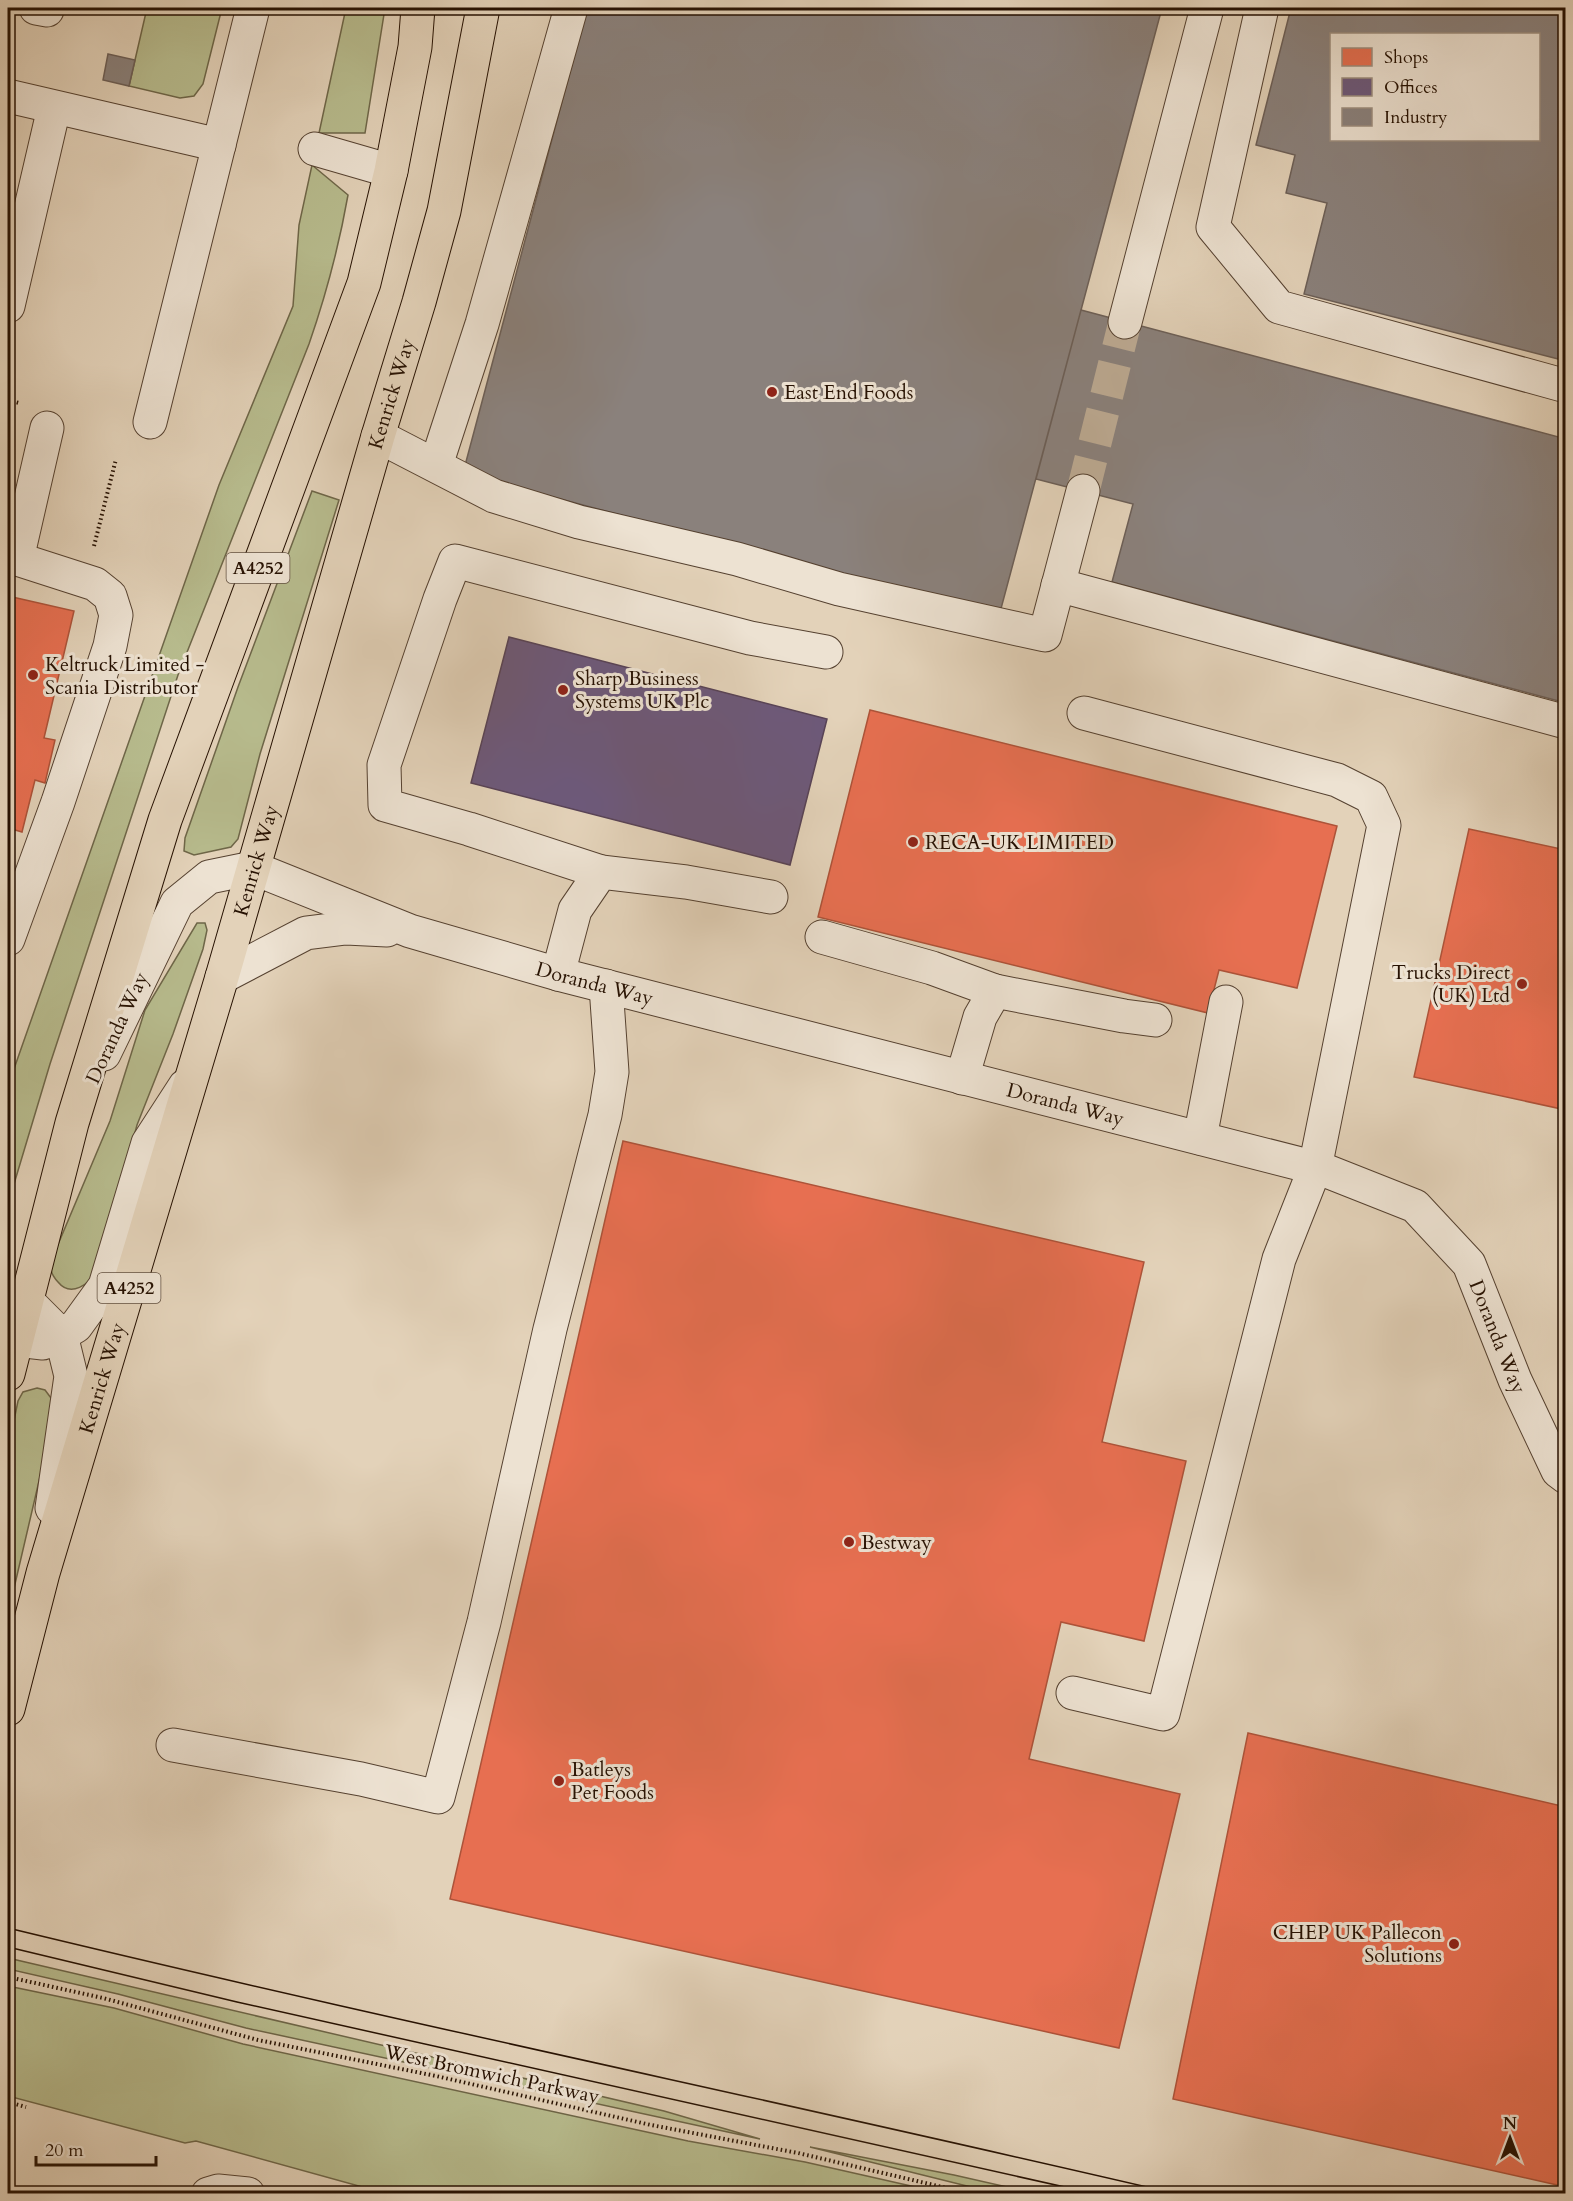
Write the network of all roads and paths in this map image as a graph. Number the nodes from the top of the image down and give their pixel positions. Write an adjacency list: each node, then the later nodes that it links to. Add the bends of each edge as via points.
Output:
1 (253, 8): 9 (street)
2 (418, 8): 11 (main road, A4252, via 415,47)
3 (483, 8): 17 (main road, Kenrick Way / A4252, via 444,211)
4 (571, 8): 19 (street, via 482,324)
5 (1207, 8): 13 (street)
6 (1262, 8): 14 (street, via 1213,227 1279,307)
7 (8, 96): 8 (street)
8 (54, 108): 9 (street); 12 (street)
9 (219, 146): 15 (street)
10 (315, 149): 11 (street)
11 (391, 171): 41 (main road, A4252, via 364,283 165,820)
12 (8, 306)
13 (1125, 322)
14 (1566, 386)
15 (150, 422)
16 (47, 428): 21 (street)
17 (378, 436): 19 (street); 27 (main road, Kenrick Way / A4252)
18 (116, 459): 22 (path)
19 (436, 465): 23 (street, via 494,496 579,522 737,559 839,589 1045,635)
20 (1083, 491): 23 (street)
21 (13, 557): 22 (street)
22 (86, 581): 32 (street, via 110,596 116,615 110,646 44,798)
23 (1058, 585): 26 (street)
24 (826, 652): 28 (street, via 750,638 455,561 384,765 385,805)
25 (1084, 713): 43 (street, via 1337,780 1371,797 1384,825)
26 (1566, 722)
27 (253, 868): 30 (street, Doranda Way); 34 (main road, Kenrick Way / A4252); 41 (street, Doranda Way, via 209,877 177,903)
28 (601, 872): 29 (street); 33 (street, via 575,910)
29 (771, 897)
30 (410, 931): 33 (street, Doranda Way); 34 (street, Doranda Way, via 346,928 306,933)
31 (822, 937): 36 (street, via 932,968)
32 (8, 939)
33 (558, 974): 35 (street, Doranda Way)
34 (222, 977): 39 (main road, Kenrick Way / A4252)
35 (606, 986): 40 (street, Doranda Way); 52 (street, via 612,1072 605,1115 550,1329 484,1622 438,1797)
36 (995, 991): 38 (street); 40 (street, via 980,1017)
37 (1226, 1002): 42 (street)
38 (1155, 1020)
39 (194, 1072): 45 (street, via 148,1143 105,1286 75,1326); 49 (main road, Kenrick Way / A4252)
40 (962, 1077): 42 (street, Doranda Way)
41 (72, 1124): 44 (main road, A4252)
42 (1200, 1138): 43 (street, Doranda Way)
43 (1315, 1168): 48 (street, Doranda Way, via 1416,1206 1469,1264 1515,1380 1558,1471); 50 (street, via 1280,1259 1163,1714)
44 (17, 1298): 45 (street); 46 (main road, A4252)
45 (61, 1335): 46 (street, via 43,1343); 49 (street, via 71,1376)
46 (11, 1340): 47 (main road, A4252)
47 (8, 1374)
48 (1566, 1478)
49 (43, 1573): 51 (main road, Kenrick Way / A4252)
50 (1073, 1693)
51 (8, 1708)
52 (173, 1745)
53 (8, 1977): 58 (path, West Bromwich Parkway, via 258,2040)
54 (8, 2102): 55 (path)
55 (26, 2107)
56 (208, 2193): 57 (street)
57 (248, 2193)
58 (972, 2193)

